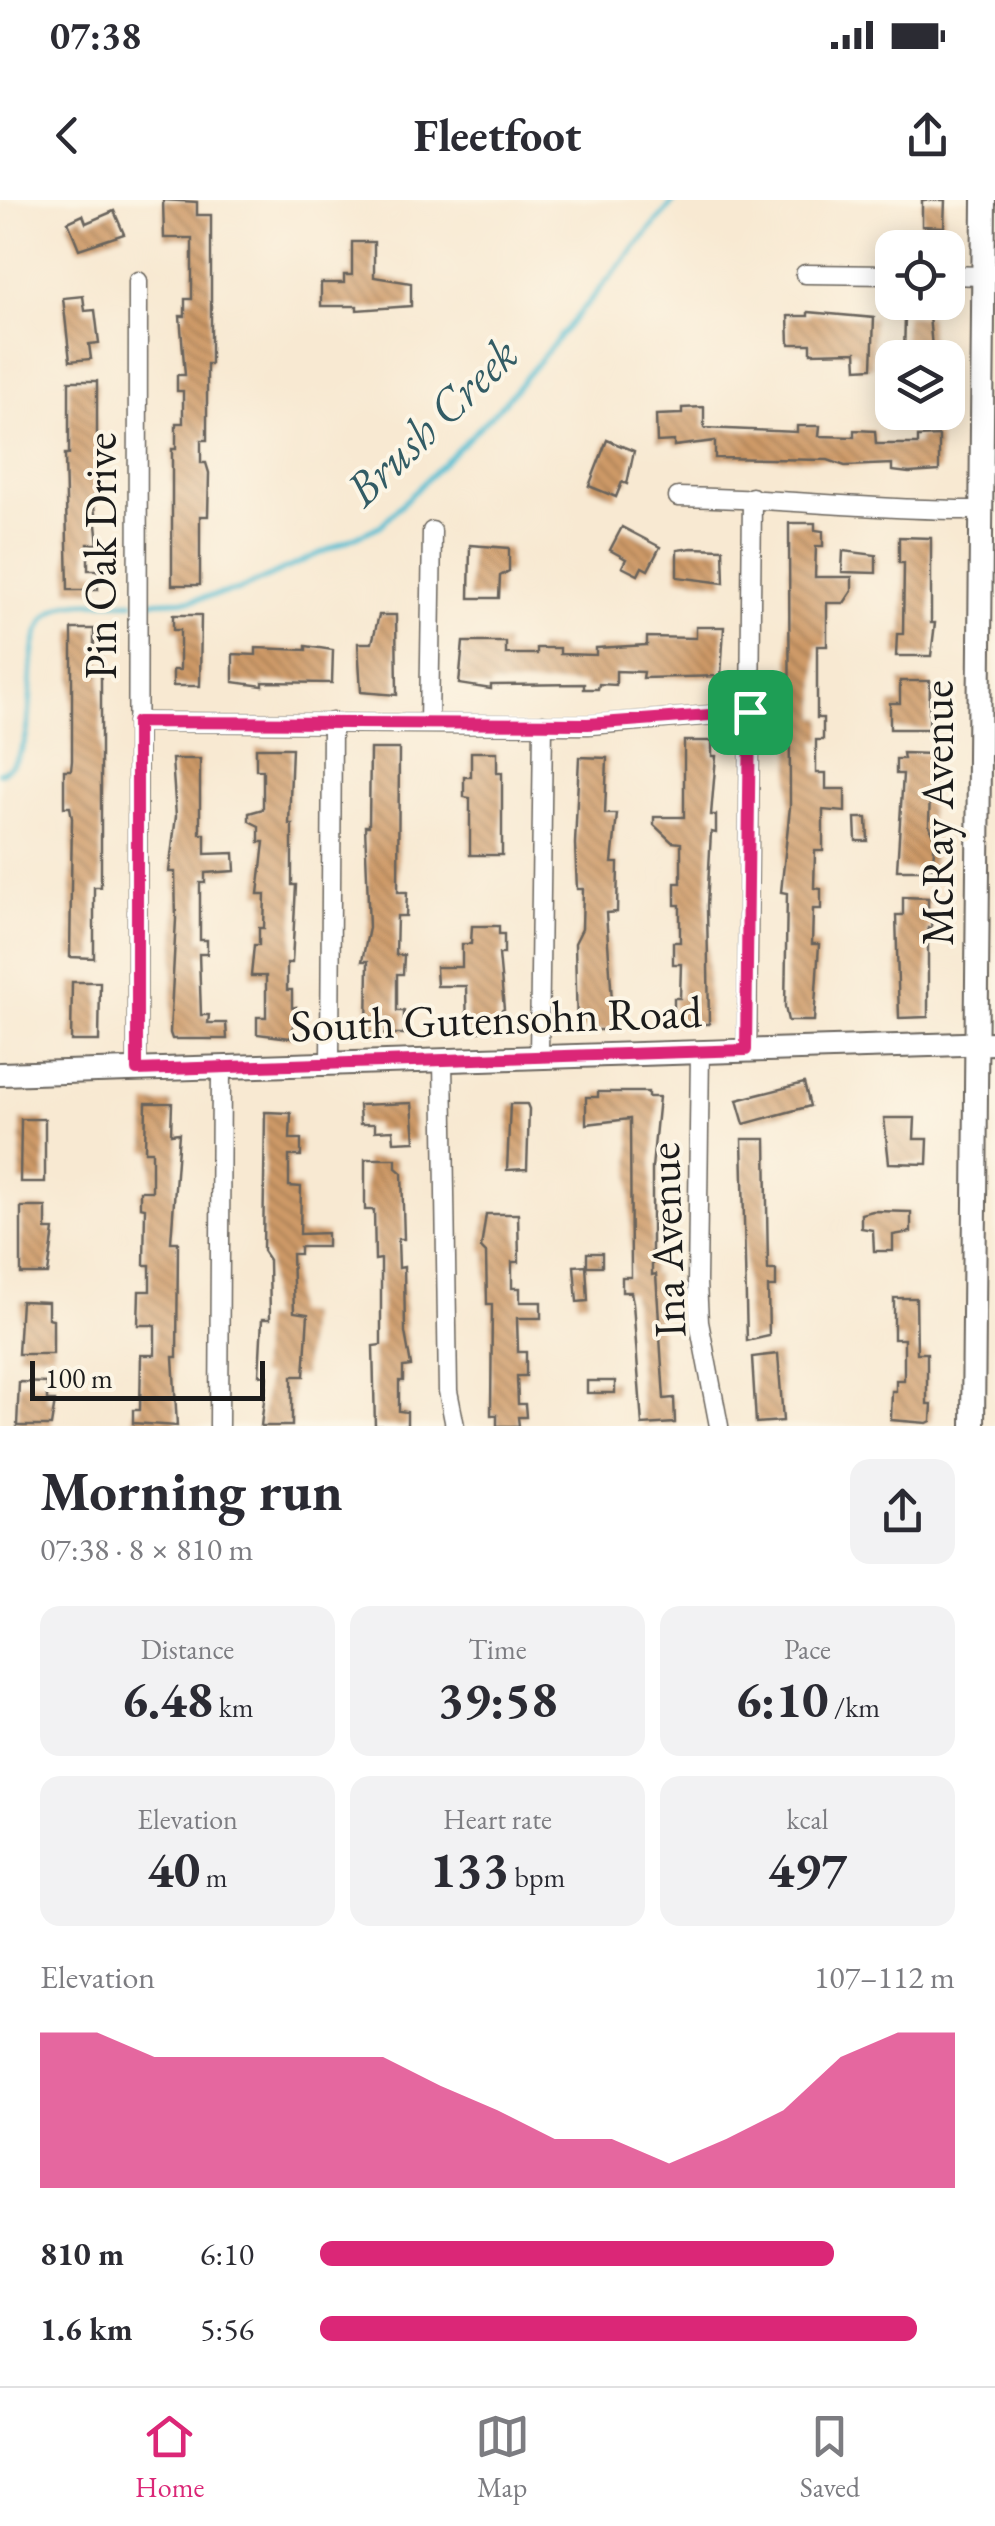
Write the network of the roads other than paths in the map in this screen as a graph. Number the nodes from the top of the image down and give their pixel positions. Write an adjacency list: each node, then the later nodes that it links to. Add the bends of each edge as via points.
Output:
1 (984, 200): 5 (street, McRay Avenue)
2 (806, 274): 3 (street)
3 (875, 275)
4 (965, 276): 5 (street)
5 (982, 276): 7 (street, McRay Avenue)
6 (138, 281): 13 (street, Pin Oak Drive)
7 (988, 384): 10 (street, McRay Avenue)
8 (678, 496): 9 (street)
9 (752, 497): 10 (street, via 876,510); 12 (street)
10 (980, 510): 17 (street, McRay Avenue)
11 (432, 531): 15 (street)
12 (750, 712): 16 (street); 18 (street)
13 (137, 722): 14 (street); 24 (street, Pin Oak Drive)
14 (332, 722): 15 (street); 22 (street)
15 (429, 723): 16 (street)
16 (543, 724): 20 (street)
17 (985, 1043): 18 (street, South Gutensohn Road); 29 (street, McRay Avenue)
18 (746, 1050): 19 (street, South Gutensohn Road)
19 (700, 1052): 20 (street, South Gutensohn Road); 28 (street, Ina Avenue, via 700,1322)
20 (539, 1057): 21 (street, South Gutensohn Road)
21 (442, 1060): 22 (street, South Gutensohn Road); 27 (street, via 448,1391)
22 (330, 1063): 23 (street, South Gutensohn Road)
23 (221, 1066): 24 (street, South Gutensohn Road); 26 (street)
24 (137, 1070): 25 (street, South Gutensohn Road)
25 (0, 1074)
26 (218, 1426)
27 (455, 1426)
28 (719, 1426)
29 (973, 1426)

